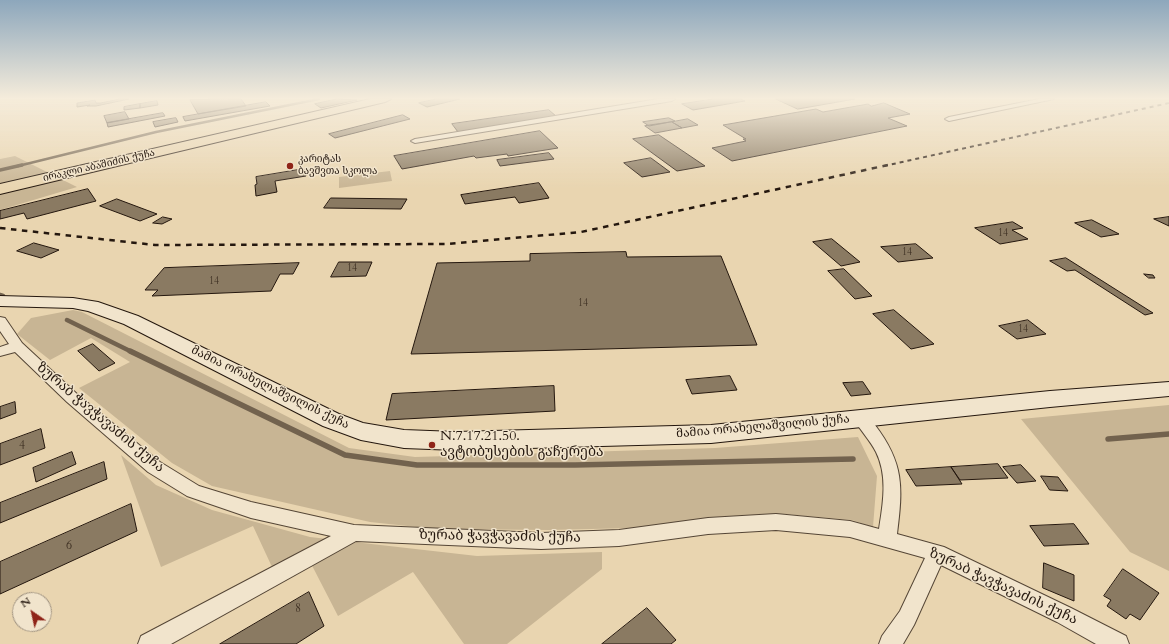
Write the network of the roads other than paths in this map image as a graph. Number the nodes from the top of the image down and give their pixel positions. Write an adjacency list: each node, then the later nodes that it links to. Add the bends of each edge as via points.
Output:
1 (258, 129): 4 (main road, ირაკლი აბაშიძის ქუჩა)
2 (487, 129): 3 (street)
3 (414, 141)
4 (0, 189)
5 (0, 301): 10 (street, მამია ორახელაშვილის ქუჩა, via 73,302 92,306 131,320 331,420 361,432 404,439 456,441 712,434)
6 (0, 321): 7 (street, ზურაბ ჭავჭავაძის ქუჩა)
7 (17, 346): 8 (street); 11 (street, ზურაბ ჭავჭავაძის ქუჩა, via 72,398 154,467 193,491 251,510)
8 (0, 352)
9 (1169, 389): 10 (street, მამია ორახელაშვილის ქუჩა)
10 (861, 418): 12 (street, via 884,452 890,469 893,492)
11 (354, 533): 12 (street, ზურაბ ჭავჭავაძის ქუჩა, via 541,541 619,538 708,526 776,522 850,529); 14 (street)
12 (887, 539): 13 (street, ზურაბ ჭავჭავაძის ქუჩა)
13 (937, 554): 15 (street, via 907,618); 16 (street, ზურაბ ჭავჭავაძის ქუჩა)
14 (149, 644)
15 (890, 644)
16 (1118, 644)

